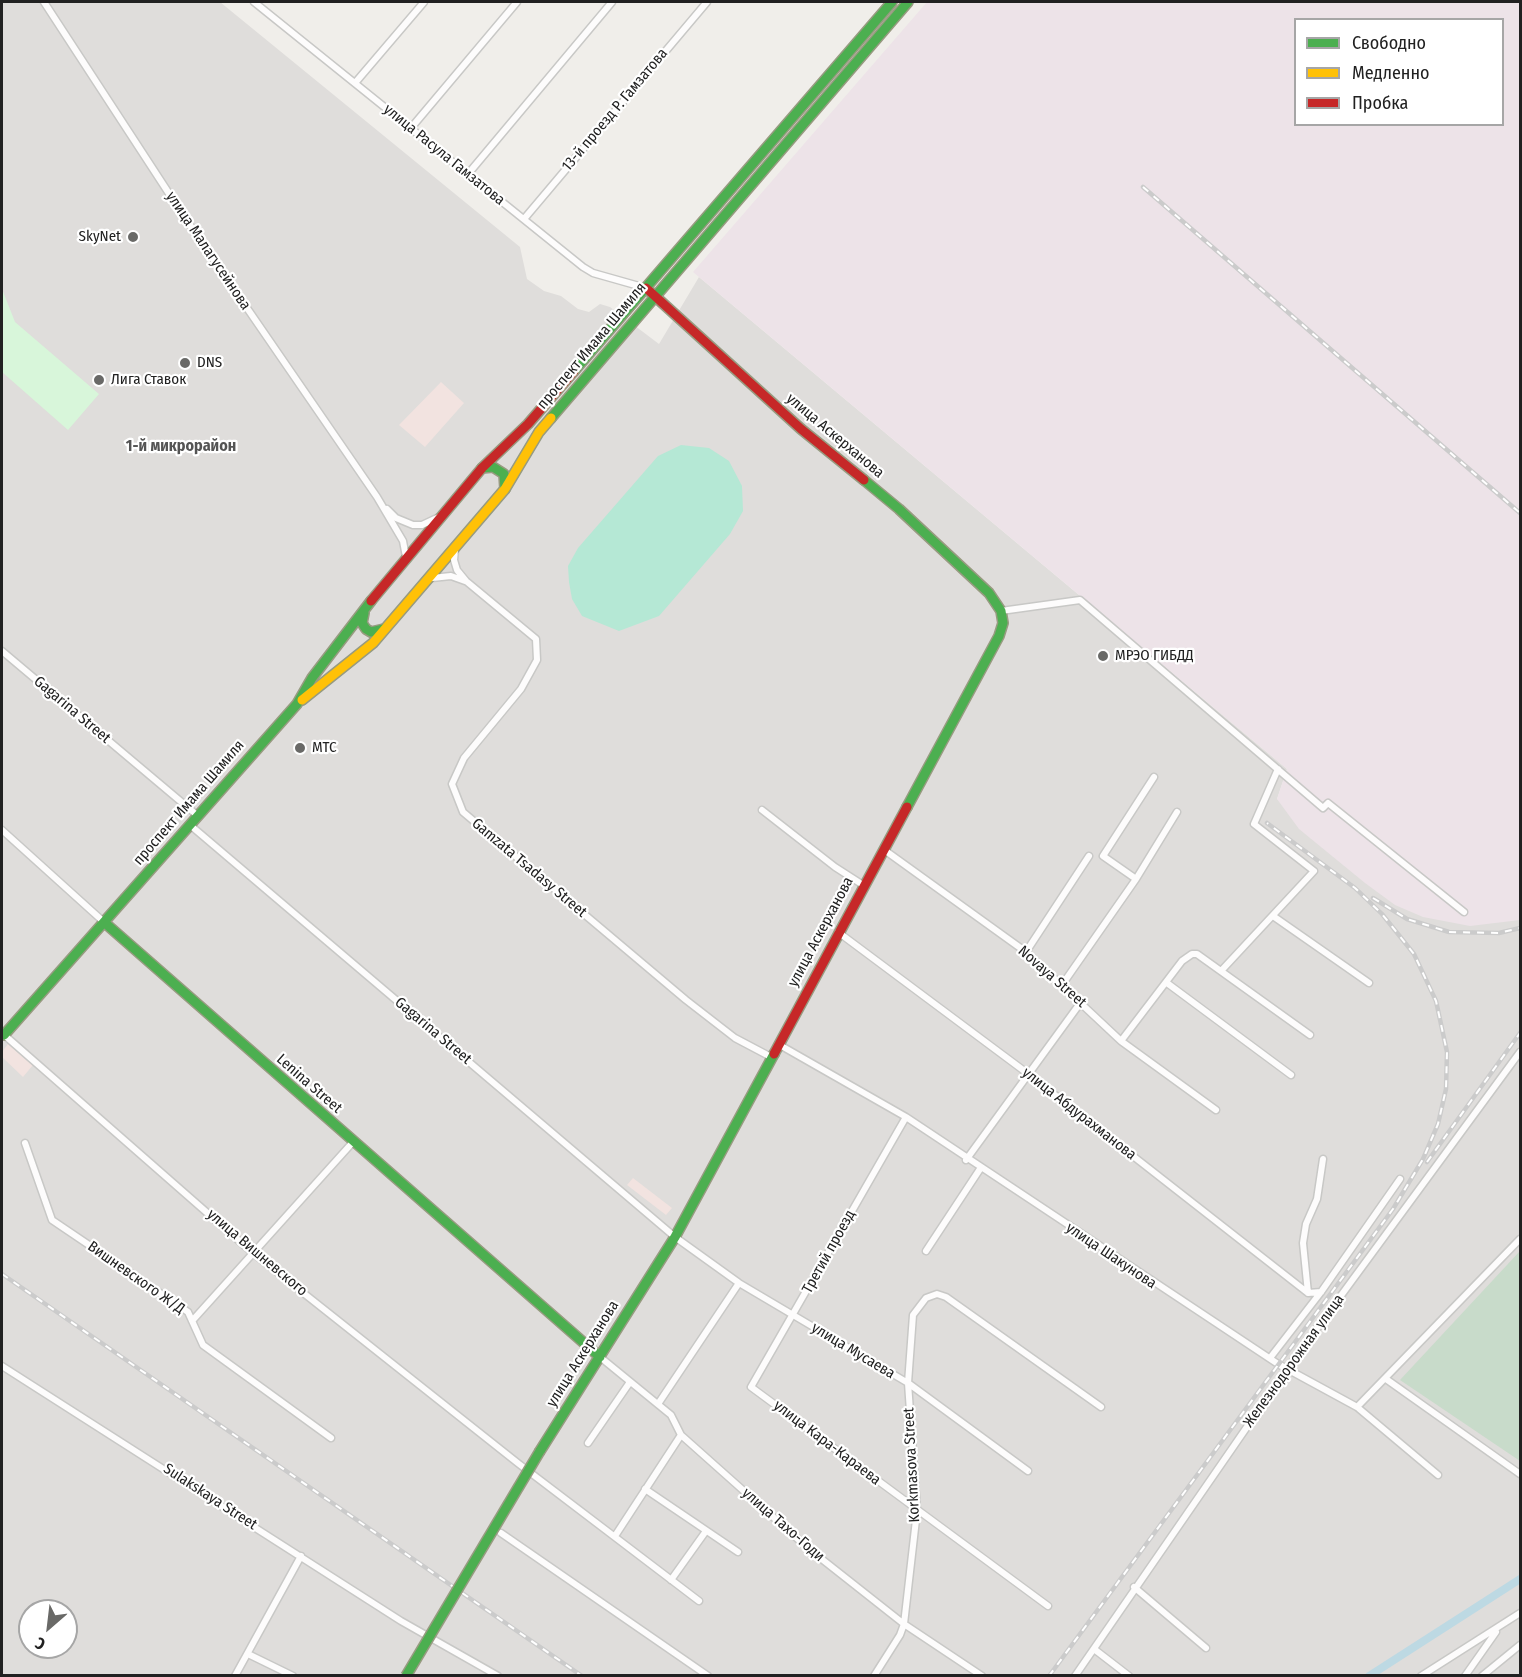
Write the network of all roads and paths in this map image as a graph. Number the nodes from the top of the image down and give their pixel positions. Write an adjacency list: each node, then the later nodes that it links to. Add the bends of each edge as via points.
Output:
1 (44, 2): 17 (street, улица Малагусейнова, via 183,215)
2 (254, 2): 9 (street, улица Расула Гамзатова)
3 (424, 2): 9 (street)
4 (517, 2): 10 (street)
5 (612, 2): 11 (street)
6 (707, 2): 12 (street, 13-й проезд Р. Гамзатова)
7 (892, 2): 13 (street, проспект Имама Шамиля)
8 (908, 2): 14 (street, проспект Имама Шамиля)
9 (355, 83): 10 (street, улица Расула Гамзатова)
10 (411, 128): 11 (street, улица Расула Гамзатова)
11 (468, 174): 12 (street, улица Расула Гамзатова)
12 (524, 219): 13 (street, улица Расула Гамзатова, via 593,273)
13 (645, 288): 14 (street, улица Аскерханова); 15 (street, проспект Имама Шамиля, via 528,424)
14 (653, 296): 16 (street, проспект Имама Шамиля, via 539,432); 24 (street, улица Аскерханова, via 801,429 899,509 989,593)
15 (482, 468): 16 (street, via 493,467 504,474); 18 (street, проспект Имама Шамиля)
16 (505, 489): 19 (street, проспект Имама Шамиля)
17 (377, 497): 18 (street, via 404,523 422,525); 20 (street, via 404,541)
18 (442, 516): 20 (street, проспект Имама Шамиля)
19 (455, 549): 21 (street, проспект Имама Шамиля); 22 (street, via 457,570)
20 (406, 557): 23 (street, проспект Имама Шамиля)
21 (430, 578): 22 (street, via 451,576); 25 (street, проспект Имама Шамиля)
22 (466, 581): 54 (street, Gamzata Tsadasy Street, via 536,639 537,660 521,689 464,758 452,784 463,812 686,1000 735,1038)
23 (365, 608): 25 (street, via 362,617 366,629); 27 (street, проспект Имама Шамиля)
24 (1001, 611): 28 (street, via 1080,600); 35 (street, улица Аскерханова, via 1004,623 999,636)
25 (385, 629): 27 (street, проспект Имама Шамиля)
26 (2, 651): 32 (street, Gagarina Street)
27 (297, 704): 32 (street, проспект Имама Шамиля)
28 (1278, 769): 39 (street, via 1323,808 1328,803); 40 (street, via 1254,824 1314,871)
29 (1154, 777): 37 (street, via 1103,856)
30 (762, 810): 38 (street)
31 (1177, 812): 37 (street)
32 (198, 816): 33 (street, проспект Имама Шамиля)
33 (190, 825): 41 (street, проспект Имама Шамиля); 65 (street, Gagarina Street)
34 (2, 830): 41 (street, Lenina Street)
35 (883, 849): 38 (street, улица Аскерханова); 43 (street, Novaya Street)
36 (1089, 856): 43 (street)
37 (1136, 879): 47 (street)
38 (863, 885): 42 (street, улица Аскерханова)
39 (1464, 912)
40 (1273, 916): 44 (street); 46 (street)
41 (105, 923): 49 (street, проспект Имама Шамиля); 59 (street, Lenina Street)
42 (837, 932): 52 (street, улица Аскерханова); 55 (street, улица Абдурахманова)
43 (1026, 952): 47 (street, Novaya Street)
44 (1221, 971): 45 (street, via 1192,954 1182,961); 50 (street)
45 (1167, 983): 51 (street); 56 (street)
46 (1369, 983)
47 (1062, 985): 48 (street, Novaya Street)
48 (1081, 1002): 51 (street, Novaya Street); 55 (street)
49 (2, 1035): 68 (street, улица Вишневского)
50 (1310, 1035)
51 (1121, 1041): 57 (street, Novaya Street)
52 (778, 1044): 54 (street, улица Аскерханова); 58 (street, улица Шакунова)
53 (1521, 1052): 77 (street, Железнодорожная улица)
54 (771, 1057): 65 (street, улица Аскерханова)
55 (1027, 1074): 62 (street); 71 (street, улица Абдурахманова)
56 (1291, 1075)
57 (1216, 1110)
58 (906, 1117): 62 (street, улица Шакунова); 72 (street, Третий проезд)
59 (353, 1142): 68 (street); 74 (street, Lenina Street)
60 (25, 1143): 73 (street, Вишневского Ж/Д, via 52,1220 188,1312)
61 (1323, 1159): 71 (street, via 1317,1198 1305,1224)
62 (966, 1160): 63 (street, улица Шакунова)
63 (980, 1169): 67 (street); 75 (street, улица Шакунова)
64 (1400, 1179): 70 (street)
65 (675, 1237): 69 (street, улица Мусаева); 74 (street, улица Аскерханова)
66 (1521, 1239): 78 (street)
67 (926, 1251)
68 (253, 1252): 73 (street); 95 (street, улица Вишневского)
69 (740, 1283): 72 (street, улица Мусаева); 82 (street)
70 (1321, 1292): 71 (street); 75 (street)
71 (1308, 1293)
72 (794, 1316): 80 (street, улица Мусаева); 81 (street, Третий проезд)
73 (192, 1321): 86 (street, Вишневского Ж/Д, via 203,1345)
74 (600, 1357): 79 (street, улица Тахо-Годи); 111 (street, улица Аскерханова, bridge)
75 (1270, 1358): 77 (street, улица Шакунова)
76 (2, 1366): 97 (street, Sulakskaya Street)
77 (1287, 1369): 84 (street, улица Шакунова); 99 (street, Железнодорожная улица)
78 (1386, 1379): 84 (street); 89 (street)
79 (630, 1382): 82 (street, улица Тахо-Годи); 87 (street)
80 (908, 1383): 83 (street, Korkmasova Street, via 913,1315 926,1298 937,1294 1013,1342); 88 (street, улица Мусаева); 92 (street, Korkmasova Street)
81 (751, 1387): 92 (street, улица Кара-Караева)
82 (658, 1404): 85 (street, улица Тахо-Годи, via 671,1415)
83 (1101, 1407)
84 (1357, 1407): 90 (street, улица Шакунова)
85 (681, 1435): 91 (street); 103 (street, улица Тахо-Годи, via 809,1549)
86 (331, 1438)
87 (588, 1443)
88 (1028, 1471)
89 (1521, 1474)
90 (1438, 1475)
91 (645, 1489): 93 (street); 95 (street)
92 (917, 1511): 101 (street, улица Кара-Караева); 103 (street, Korkmasova Street)
93 (706, 1531): 96 (street); 98 (street)
94 (501, 1533): 113 (street)
95 (615, 1536): 98 (street, улица Вишневского)
96 (738, 1552)
97 (301, 1556): 108 (street); 112 (street, Sulakskaya Street)
98 (671, 1580): 100 (street, улица Вишневского)
99 (1134, 1587): 106 (street); 107 (street, Железнодорожная улица)
100 (699, 1600)
101 (1048, 1606)
102 (1521, 1613): 104 (street)
103 (904, 1624): 114 (street, Korkmasova Street); 115 (street, улица Тахо-Годи)
104 (1499, 1627): 118 (street); 119 (street)
105 (1521, 1645): 120 (street)
106 (1206, 1647)
107 (1094, 1649): 116 (street, Железнодорожная улица); 117 (street)
108 (248, 1654): 109 (street); 110 (street)
109 (235, 1676)
110 (293, 1676)
111 (406, 1676)
112 (498, 1676)
113 (708, 1676)
114 (874, 1676)
115 (982, 1676)
116 (1075, 1676)
117 (1129, 1676)
118 (1421, 1676)
119 (1465, 1676)
120 (1482, 1676)

